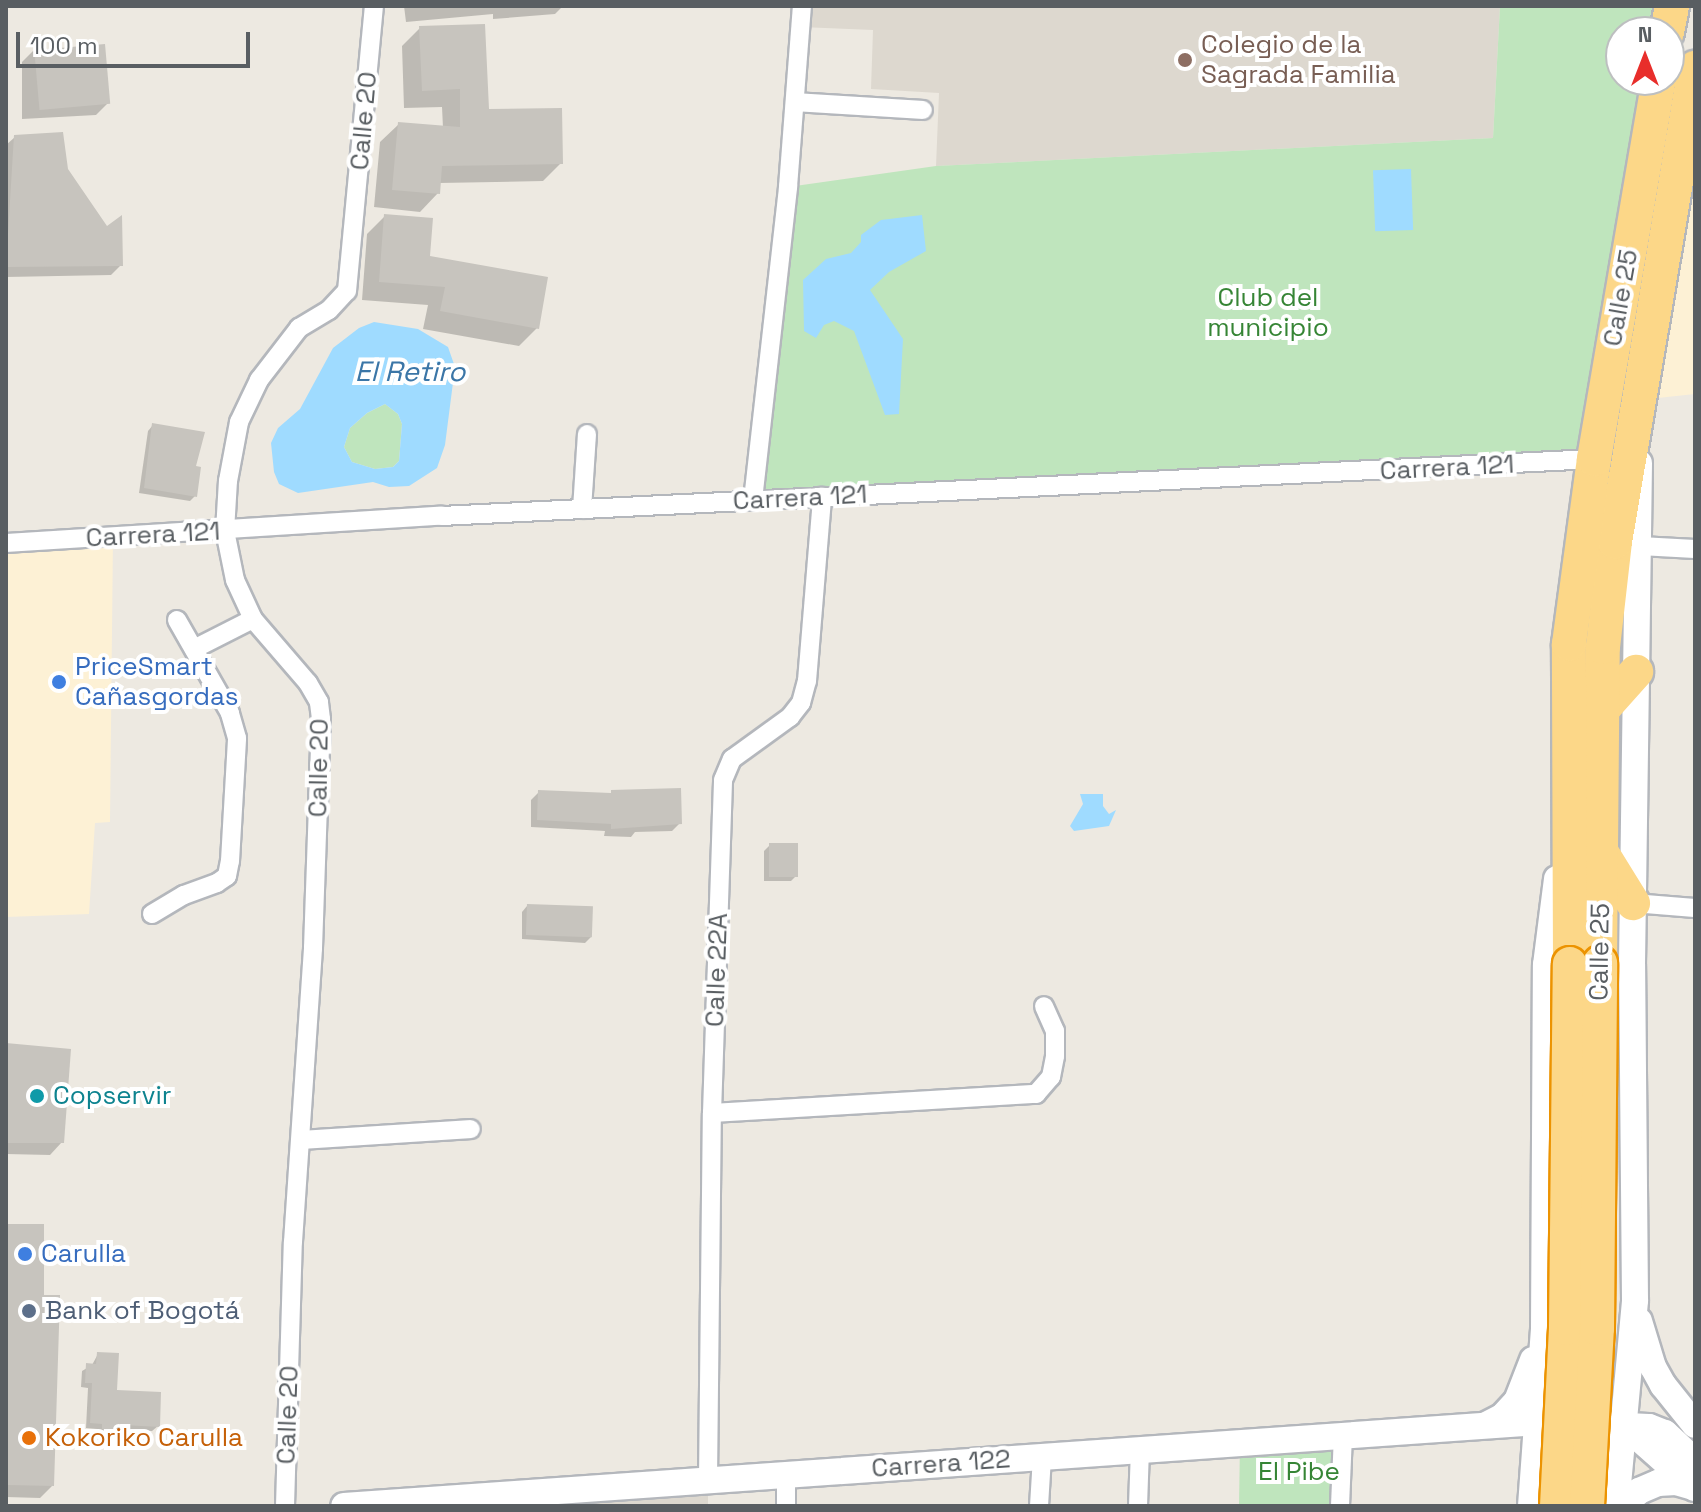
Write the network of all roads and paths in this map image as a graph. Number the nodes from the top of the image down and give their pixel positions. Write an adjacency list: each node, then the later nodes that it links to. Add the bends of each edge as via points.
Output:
1 (374, 6): 13 (street, Calle 20, via 347,291 329,310 299,328 259,380 239,422)
2 (802, 6): 5 (street)
3 (1695, 68): 7 (highway, Calle 25)
4 (1656, 96): 9 (highway, Calle 25)
5 (795, 102): 6 (street); 11 (street)
6 (923, 110)
7 (1639, 400): 15 (main road, Calle 25); 21 (highway, Calle 25, via 1615,542 1603,647)
8 (587, 434): 12 (street)
9 (1594, 459): 10 (street, Carrera 121); 22 (highway, Calle 25, via 1569,644)
10 (822, 497): 11 (street, Carrera 121); 29 (street, Calle 22A, via 801,703 732,759 723,780)
11 (753, 500): 12 (street, Carrera 121)
12 (582, 509): 13 (street, Carrera 121)
13 (225, 531): 14 (street, Carrera 121); 17 (street, Calle 20, via 235,580)
14 (6, 543)
15 (1640, 546): 16 (street); 20 (main road, Calle 25)
16 (1695, 549)
17 (253, 619): 19 (street); 31 (street, Calle 20, via 308,683 321,719)
18 (177, 620): 19 (street)
19 (194, 649): 26 (street, via 230,713 237,738 230,861 227,876 217,883)
20 (1636, 672): 21 (highway); 24 (main road, Calle 25)
21 (1603, 709): 23 (highway, Calle 25)
22 (1567, 804): 27 (highway, Calle 25); 33 (main road, Calle 25, via 1546,965)
23 (1602, 853): 24 (highway); 27 (highway, Calle 25)
24 (1633, 903): 25 (street); 32 (main road, Calle 25)
25 (1695, 908)
26 (152, 914)
27 (1585, 963): 45 (highway, Calle 25, bridge, via 1566,1328); 46 (highway, Calle 25, bridge, via 1597,1328)
28 (1044, 1006): 29 (street, via 1055,1031 1055,1056 1051,1077 1036,1094)
29 (712, 1113): 44 (street, Calle 22A)
30 (471, 1129): 31 (street)
31 (302, 1140): 47 (street, Calle 20, via 293,1242)
32 (1635, 1300): 34 (main road, Calle 25); 38 (main road, via 1653,1367)
33 (1544, 1330): 34 (main road, via 1556,1359 1586,1372 1616,1362); 35 (main road, Calle 25); 36 (main road, via 1517,1401)
34 (1631, 1334): 37 (main road, Calle 25)
35 (1538, 1422): 36 (main road, Carrera 122); 37 (main road, Carrera 122); 45 (main road, Calle 25)
36 (1486, 1425): 39 (main road, Carrera 122)
37 (1623, 1425): 43 (main road); 46 (main road, Calle 25)
38 (1695, 1425)
39 (1343, 1435): 40 (main road, Carrera 122); 52 (street)
40 (1140, 1450): 41 (main road, Carrera 122); 51 (street)
41 (1042, 1457): 42 (main road, Carrera 122); 50 (street)
42 (786, 1475): 44 (main road, Carrera 122); 49 (street)
43 (1695, 1479): 46 (main road, via 1658,1483)
44 (708, 1481): 48 (main road, Carrera 122)
45 (1540, 1500): 46 (main road, via 1550,1466 1579,1459 1605,1472)
46 (1610, 1504)
47 (285, 1506)
48 (344, 1506)
49 (786, 1506)
50 (1039, 1506)
51 (1138, 1506)
52 (1340, 1506)

